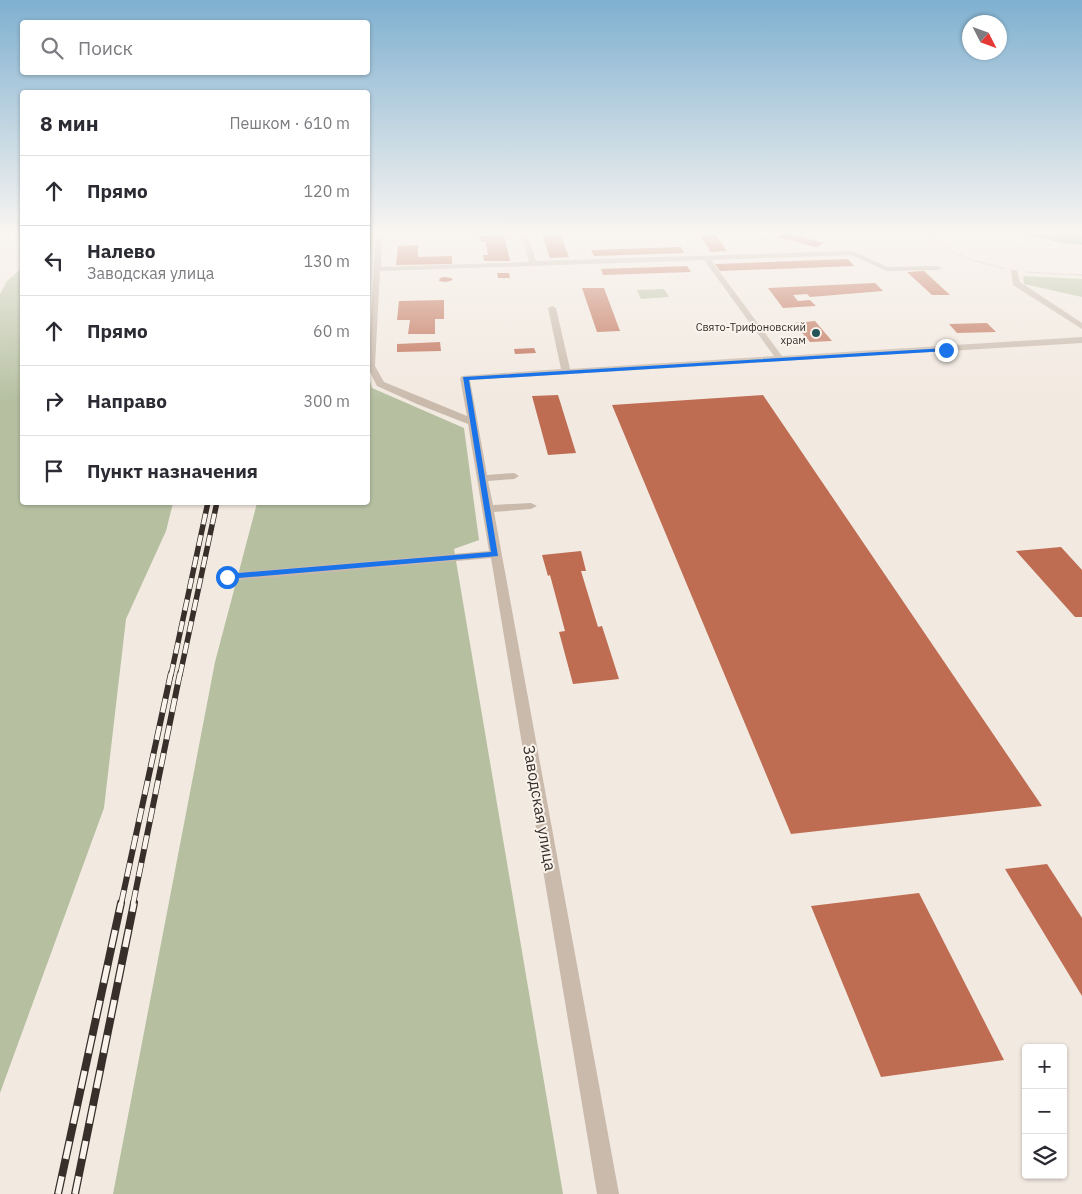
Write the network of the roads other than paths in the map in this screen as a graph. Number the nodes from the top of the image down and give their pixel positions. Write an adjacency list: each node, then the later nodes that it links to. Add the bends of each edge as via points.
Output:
1 (375, 290): 9 (street, via 371,366 380,384)
2 (729, 290): 7 (street)
3 (1026, 290): 5 (street)
4 (552, 308): 8 (street)
5 (1082, 327)
6 (1082, 340): 7 (street)
7 (781, 360): 8 (street)
8 (566, 372): 9 (street, Заводская улица, via 465,378)
9 (473, 422): 11 (street, Заводская улица)
10 (514, 476): 11 (street)
11 (483, 478): 13 (street, Заводская улица)
12 (531, 506): 13 (street)
13 (488, 509): 14 (street, Заводская улица)
14 (496, 554): 15 (street); 16 (street, Заводская улица)
15 (227, 577)
16 (608, 1194)

